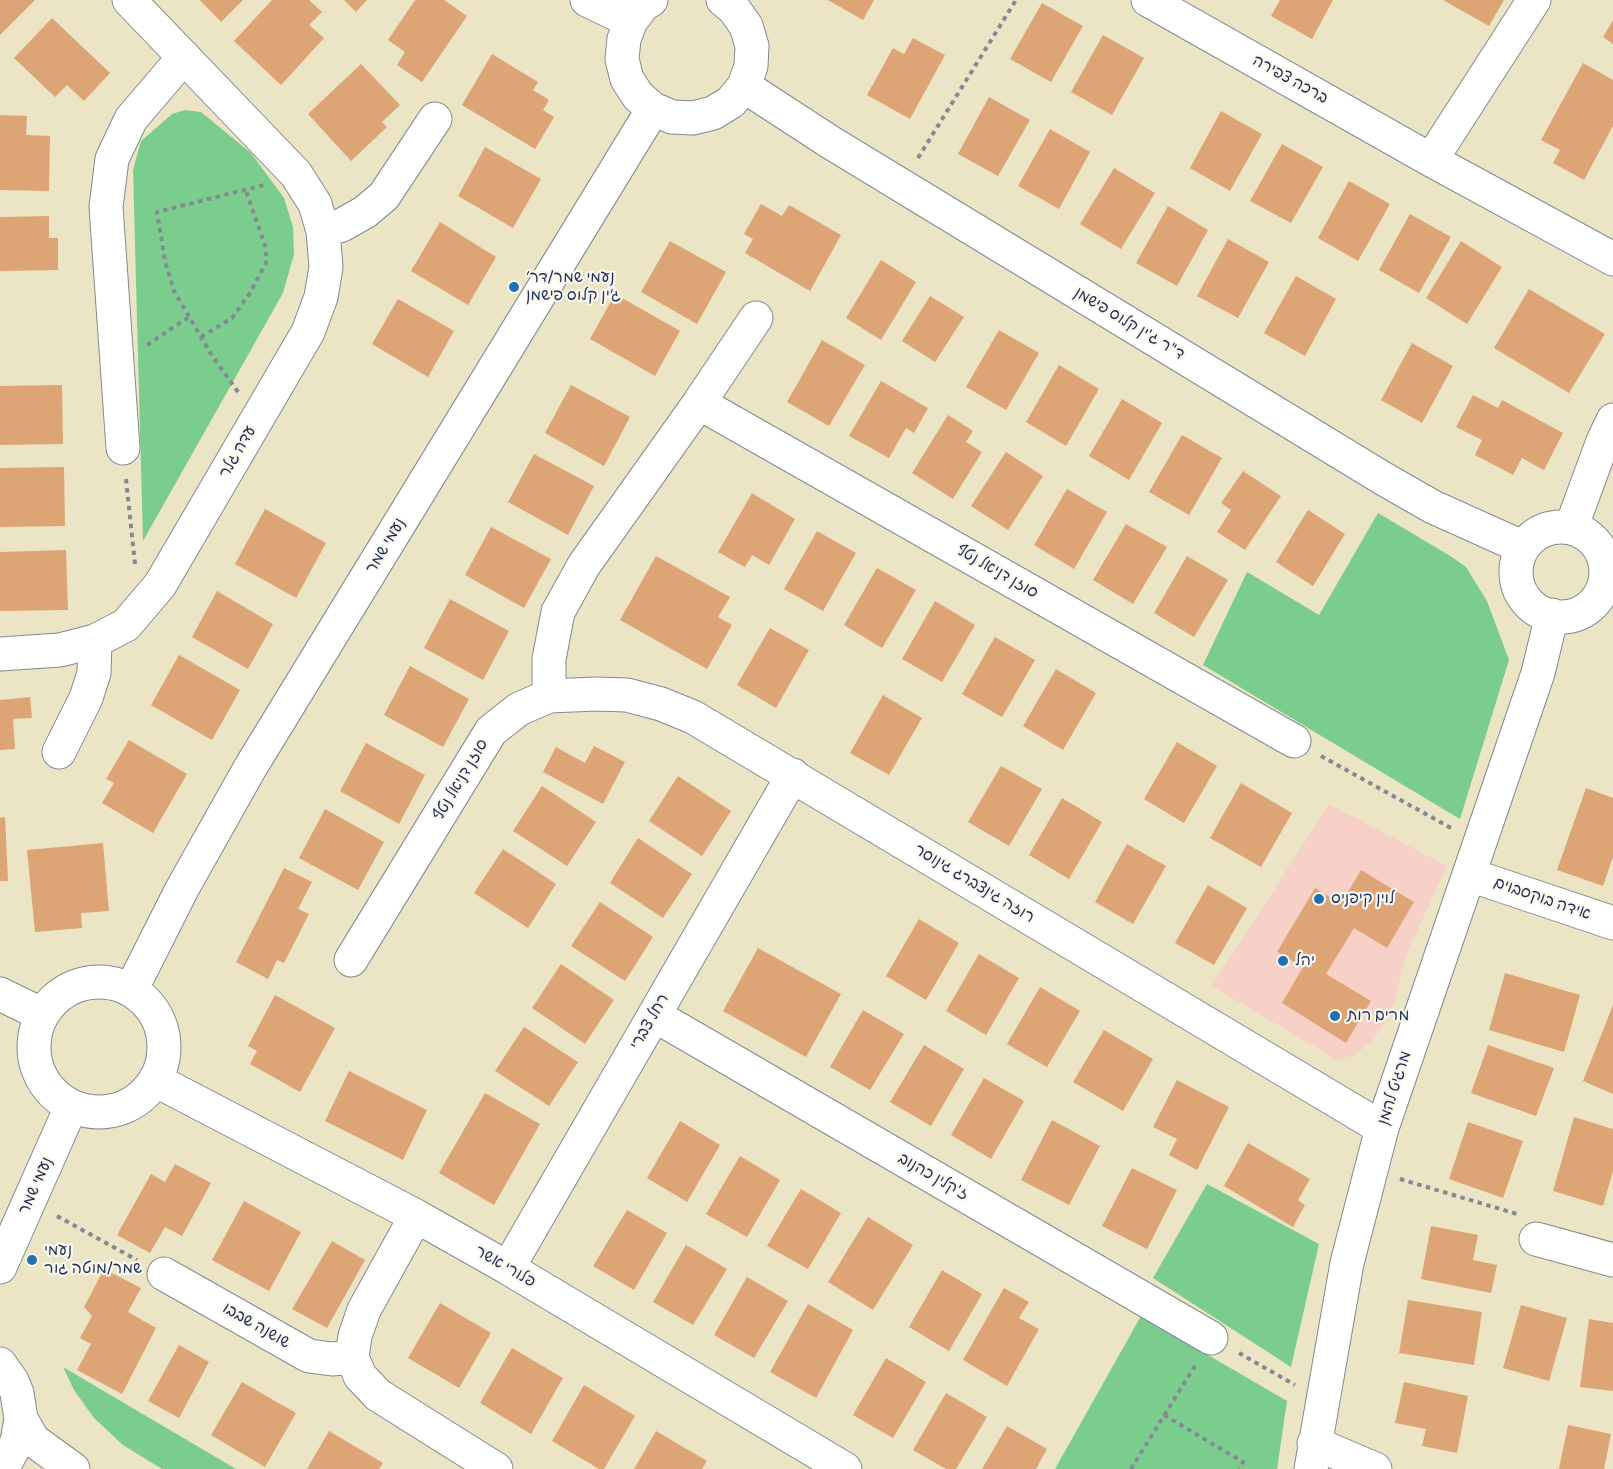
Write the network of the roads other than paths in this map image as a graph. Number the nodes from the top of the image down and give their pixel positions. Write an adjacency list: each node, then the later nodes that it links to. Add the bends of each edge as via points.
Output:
1 (129, 0): 7 (street, עדה גלר)
2 (587, 0): 6 (street)
3 (723, 0): 8 (street, via 746,26 752,46)
4 (1148, 0): 11 (street, ברכה צפירה)
5 (1534, 0): 11 (street)
6 (641, 10): 9 (street, via 624,39 622,59 627,79)
7 (184, 57): 12 (street, עדה גלר, via 296,174 315,204); 17 (street, via 131,119 112,159 106,207)
8 (744, 86): 9 (street, via 731,102 713,113 693,118 672,117); 19 (street, ד"ר ג'ין קלוס פישמן, via 901,186 1384,479 1433,507)
9 (653, 109): 31 (street, נעמי שמר, via 250,768)
10 (435, 119): 12 (street, via 384,196 365,212)
11 (1431, 160): 13 (street, ברכה צפירה)
12 (323, 231): 22 (street, עדה גלר, via 326,267 321,297 308,332 160,585 126,626)
13 (1613, 259)
14 (756, 318): 15 (street)
15 (699, 403): 24 (street, via 584,565 558,612 549,659); 25 (street, סוזן דניאל נטף)
16 (1613, 420): 18 (street)
17 (123, 448)
18 (1571, 528): 19 (street, via 1541,530); 20 (street, via 1582,530 1599,546 1607,570)
19 (1522, 547): 21 (street, via 1515,572 1518,587 1523,598 1541,614)
20 (1608, 591): 21 (street, via 1578,615)
21 (1552, 615): 28 (street, מרגיט להמן, via 1538,673)
22 (95, 641): 23 (street, עדה גלר, via 60,650); 26 (street, via 94,673 86,698)
23 (0, 654)
24 (549, 696): 27 (street, רוזה גינצברג גינוסר, via 627,695 661,704 693,717); 30 (street, סוזן דניאל נטף, via 519,709 491,731)
25 (1294, 741)
26 (59, 752)
27 (793, 775): 34 (street, רחל צברי); 37 (street, רוזה גינצברג גינוסר)
28 (1470, 874): 29 (street, אידה בוקסבוים); 37 (street, מרגיט להמן)
29 (1613, 924)
30 (351, 960)
31 (131, 990): 33 (street, via 115,983 81,984 65,990); 35 (street, via 143,998 163,1037 162,1066)
32 (0, 994): 33 (street)
33 (41, 1014): 36 (street, via 33,1049 36,1067 56,1097)
34 (654, 1015): 42 (street, רחל צברי); 44 (street, ז'קלין כהנוב)
35 (155, 1080): 36 (street, via 134,1103 118,1110 86,1112); 38 (street, פלורי אשר)
36 (71, 1107): 41 (street, נעמי שמר)
37 (1382, 1128): 48 (street, מרגיט להמן, via 1347,1263)
38 (416, 1216): 42 (street, פלורי אשר); 45 (street, via 364,1310)
39 (1536, 1239): 40 (street)
40 (1613, 1260)
41 (0, 1267)
42 (508, 1268): 52 (street, פלורי אשר)
43 (164, 1274): 45 (street, שושנה שבבו, via 309,1356)
44 (1212, 1338)
45 (352, 1357): 51 (street, via 360,1376 378,1395)
46 (2, 1362): 47 (street, via 17,1393)
47 (21, 1419): 49 (street, via 17,1442); 50 (street, via 33,1440)
48 (1312, 1456): 53 (street)
49 (2, 1469)
50 (73, 1469)
51 (496, 1469)
52 (845, 1469)
53 (1376, 1469)

